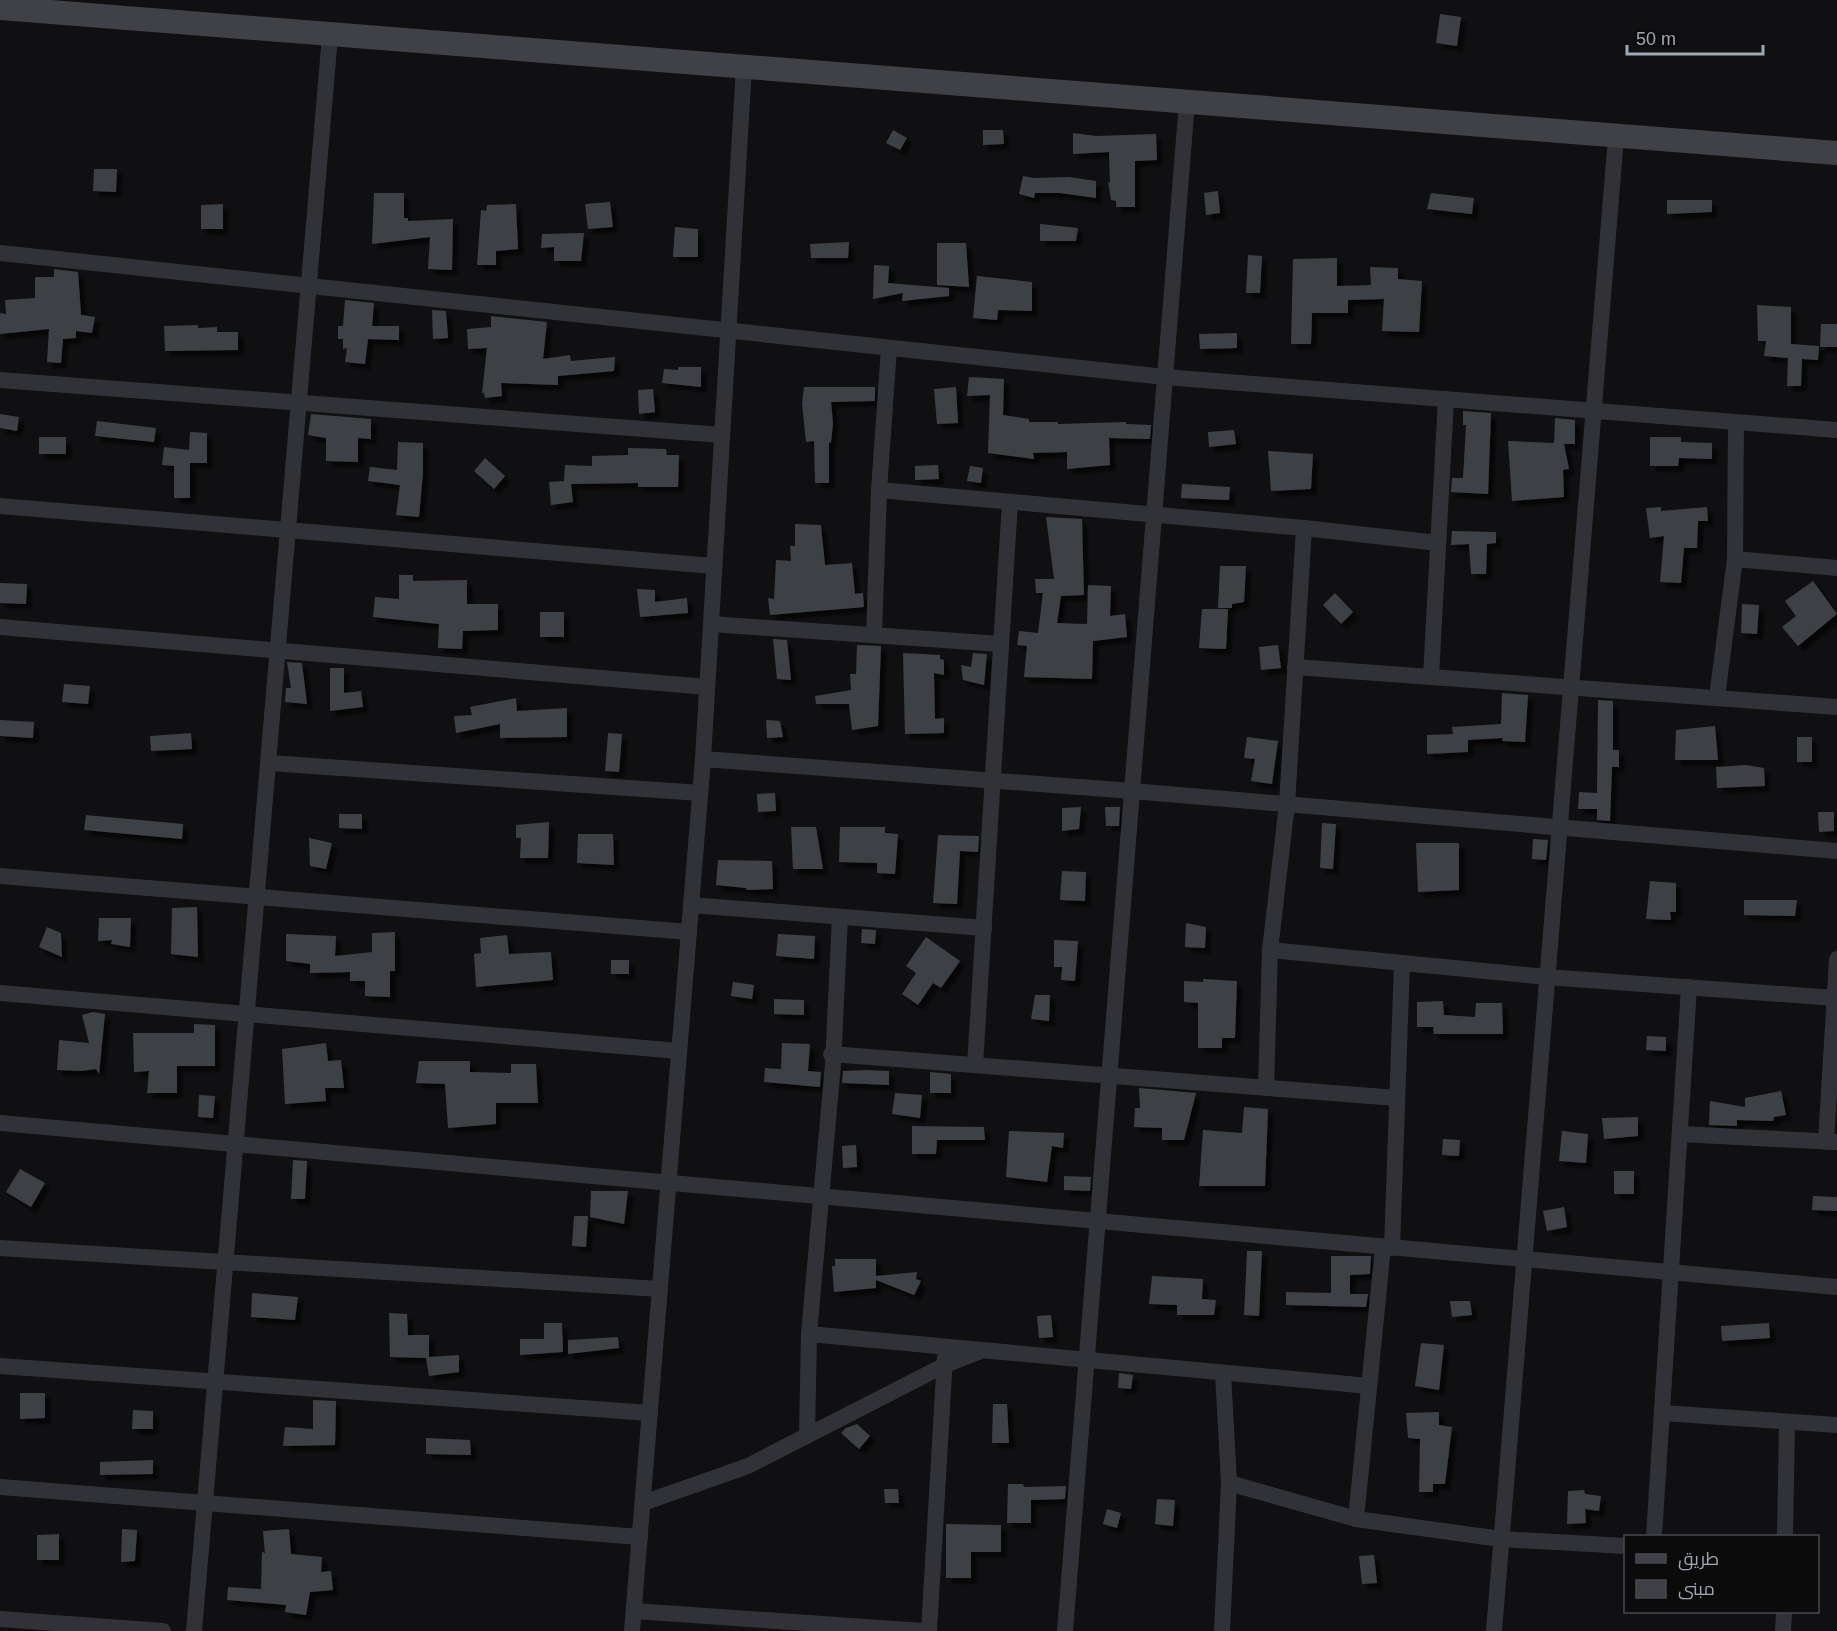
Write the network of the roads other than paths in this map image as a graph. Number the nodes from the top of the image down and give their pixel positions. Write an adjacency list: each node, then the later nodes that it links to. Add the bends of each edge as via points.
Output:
1 (0, 8): 2 (main road)
2 (330, 36): 3 (main road); 8 (street)
3 (744, 67): 4 (main road); 9 (street)
4 (1187, 102): 5 (main road); 11 (street)
5 (1616, 136): 6 (main road); 15 (street)
6 (1837, 153)
7 (0, 253): 8 (street)
8 (309, 286): 9 (street); 14 (street)
9 (728, 330): 10 (street); 18 (street)
10 (889, 348): 11 (street); 19 (street)
11 (1165, 377): 13 (street); 22 (street)
12 (0, 380): 14 (street)
13 (1446, 399): 15 (street); 25 (street)
14 (299, 403): 18 (street); 24 (street)
15 (1593, 411): 16 (street); 36 (street)
16 (1736, 422): 17 (street); 26 (street)
17 (1837, 430)
18 (722, 435): 27 (street)
19 (879, 490): 20 (street); 31 (street)
20 (1010, 501): 22 (street); 32 (street)
21 (0, 506): 24 (street)
22 (1154, 514): 23 (street); 43 (street)
23 (1304, 528): 25 (street); 34 (street)
24 (288, 531): 27 (street); 33 (street)
25 (1438, 543): 35 (street)
26 (1735, 559): 28 (street); 38 (street)
27 (714, 566): 29 (street)
28 (1837, 568)
29 (711, 624): 31 (street); 37 (street)
30 (0, 627): 33 (street)
31 (874, 635): 32 (street)
32 (1001, 644): 42 (street)
33 (278, 650): 37 (street); 41 (street)
34 (1295, 667): 35 (street); 45 (street)
35 (1431, 677): 36 (street)
36 (1571, 686): 38 (street); 46 (street)
37 (707, 687): 40 (street)
38 (1717, 697): 39 (street)
39 (1837, 707)
40 (703, 759): 42 (street); 44 (street)
41 (269, 763): 44 (street); 49 (street)
42 (993, 780): 43 (street); 52 (street)
43 (1132, 791): 45 (street); 65 (street)
44 (700, 793): 50 (street)
45 (1287, 804): 46 (street); 54 (street)
46 (1559, 827): 47 (street); 57 (street)
47 (1837, 851)
48 (0, 876): 49 (street)
49 (257, 897): 53 (street); 61 (street)
50 (691, 905): 51 (street); 53 (street)
51 (840, 917): 52 (street); 63 (street)
52 (984, 928): 64 (street)
53 (689, 932): 62 (street)
54 (1270, 950): 56 (street); 66 (street)
55 (1837, 959): 60 (street)
56 (1402, 963): 57 (street); 67 (street)
57 (1547, 977): 58 (street); 77 (street)
58 (1689, 987): 60 (street); 69 (street)
59 (0, 993): 61 (street)
60 (1835, 998): 70 (street)
61 (247, 1014): 62 (street); 71 (street)
62 (679, 1051): 72 (street)
63 (832, 1054): 64 (street); 73 (street)
64 (975, 1065): 65 (street)
65 (1109, 1076): 66 (street); 74 (street)
66 (1266, 1088): 67 (street)
67 (1397, 1098): 75 (street)
68 (0, 1123): 71 (street)
69 (1680, 1134): 70 (street); 79 (street)
70 (1832, 1142)
71 (237, 1144): 72 (street); 78 (street)
72 (668, 1183): 73 (street); 81 (street)
73 (821, 1197): 74 (street); 82 (street)
74 (1098, 1221): 75 (street); 85 (street)
75 (1388, 1247): 77 (street); 90 (street)
76 (0, 1248): 78 (street)
77 (1524, 1259): 79 (street); 104 (street)
78 (227, 1262): 81 (street); 89 (street)
79 (1672, 1272): 80 (street); 92 (street)
80 (1837, 1287)
81 (660, 1289): 91 (street)
82 (809, 1334): 83 (street); 95 (street)
83 (946, 1347): 84 (street); 86 (street)
84 (981, 1351): 85 (street); 86 (street)
85 (1086, 1362): 88 (street); 114 (street)
86 (945, 1365): 95 (street); 113 (street)
87 (0, 1366): 89 (street)
88 (1223, 1373): 90 (street); 96 (street)
89 (217, 1382): 91 (street); 98 (street)
90 (1369, 1386): 100 (street)
91 (650, 1413): 99 (street)
92 (1662, 1413): 93 (street); 101 (street)
93 (1787, 1422): 94 (street); 102 (street)
94 (1837, 1425)
95 (807, 1436): 99 (street, via 748,1466)
96 (1229, 1484): 100 (street); 115 (street)
97 (0, 1487): 98 (street)
98 (206, 1503): 103 (street); 110 (street)
99 (643, 1503): 103 (street)
100 (1356, 1519): 104 (street)
101 (1654, 1535)
102 (1785, 1535)
103 (640, 1536): 106 (street)
104 (1501, 1539): 105 (street); 116 (street)
105 (1624, 1546)
106 (634, 1611): 111 (street); 112 (street)
107 (1784, 1613): 117 (street)
108 (0, 1618): 109 (street)
109 (162, 1631)
110 (194, 1631)
111 (632, 1631)
112 (923, 1631)
113 (929, 1631)
114 (1065, 1631)
115 (1221, 1631)
116 (1494, 1631)
117 (1783, 1631)

